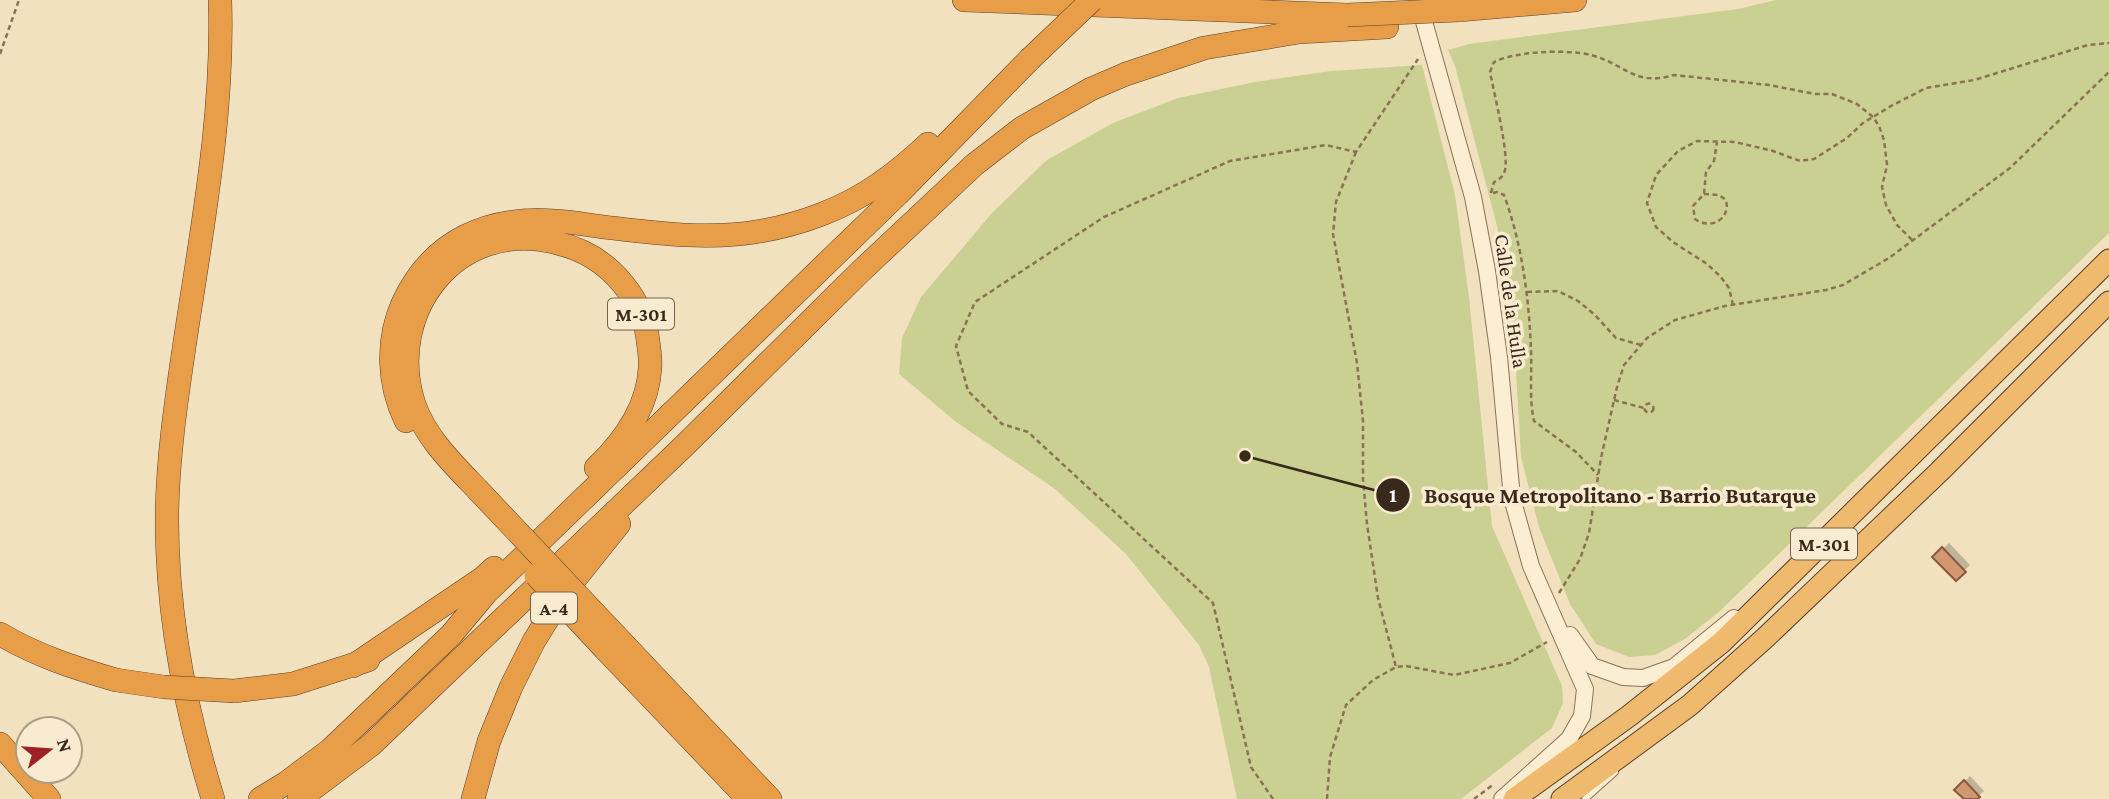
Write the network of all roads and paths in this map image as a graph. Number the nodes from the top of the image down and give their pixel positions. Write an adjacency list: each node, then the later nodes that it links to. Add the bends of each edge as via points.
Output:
1 (19, 0): 10 (path)
2 (220, 0): 45 (highway, via 218,96 210,174 173,425 167,511 176,650)
3 (964, 0): 7 (highway)
4 (1092, 0): 11 (highway, bridge)
5 (1418, 0): 8 (street, Calle de la Hulla)
6 (1575, 0): 7 (highway, bridge)
7 (1345, 22): 27 (highway, via 1204,48 1164,60 1091,89 1022,128 974,165 908,227)
8 (1430, 42): 15 (path); 18 (street, Calle de la Hulla)
9 (2109, 43): 13 (path, via 2088,45 1974,80 1926,88)
10 (0, 54)
11 (1024, 65): 29 (highway, M-301, via 981,94 878,185 810,218 723,237 554,220 508,222 453,242 413,281 392,336 391,363 401,412 413,435 433,463); 31 (highway, via 898,194)
12 (2109, 72): 19 (path, via 2010,168)
13 (1873, 117): 14 (path, via 1814,159 1800,161 1735,142); 16 (path, via 1857,104 1832,94 1674,75 1647,79 1591,55 1570,52 1506,56 1494,62 1490,72 1505,169); 19 (path, via 1884,140 1886,205)
14 (1717, 142): 17 (path); 23 (path, via 1697,141 1678,151 1656,175 1647,203 1656,228 1720,276 1729,288)
15 (1356, 152): 37 (path, via 1336,202 1333,234 1357,363 1363,479 1378,598); 50 (path, via 1326,145 1230,161 1104,216 975,302 956,346 968,391 1002,424 1028,432 1213,603 1251,766)
16 (1491, 193): 18 (path); 21 (path, via 1504,195 1510,211)
17 (1704, 194): 17 (path, via 1693,206 1695,219 1711,224 1724,218 1726,200)
18 (1473, 197): 32 (street, Calle de la Hulla, via 1488,271 1512,498 1531,566)
19 (1912, 240): 23 (path, via 1843,285)
20 (2109, 260): 30 (highway, M-301)
21 (1527, 292): 24 (path, via 1558,290 1595,315 1616,338); 28 (path, via 1534,421)
22 (2109, 302): 38 (highway, M-301, via 1766,638)
23 (1732, 305): 24 (path, via 1675,320)
24 (1641, 345): 25 (path, via 1624,365)
25 (1614, 400): 26 (path); 28 (path)
26 (1644, 408)
27 (684, 446): 43 (highway, via 371,745); 47 (highway, A-4, via 563,594 534,641 489,741)
28 (1598, 475): 32 (path, via 1580,559)
29 (472, 495): 35 (highway, M-301, bridge); 36 (highway, M-301, via 415,406 407,374 408,339 417,308 436,279 483,246 512,239 568,245 611,270 632,295 647,328 650,367 644,403 602,463 483,578)
30 (1827, 540): 32 (street, via 1674,667 1643,678 1623,677 1592,666); 54 (highway, M-301, via 1721,643)
31 (486, 593): 36 (highway, via 410,642); 43 (highway, via 451,635)
32 (1551, 609): 34 (street)
33 (0, 634): 36 (highway, bridge, via 66,666 164,687 234,691 293,684)
34 (1562, 634): 37 (path, via 1510,663 1454,676); 53 (street, via 1585,689 1582,716 1569,739)
35 (610, 642): 48 (highway, M-301); 49 (highway, M-301)
36 (353, 666)
37 (1396, 667): 51 (path, via 1373,680 1346,705 1331,757)
38 (1690, 705): 40 (lane); 55 (highway, M-301)
39 (0, 744): 44 (highway)
40 (1633, 756)
41 (1623, 765): 56 (lane)
42 (1494, 783): 52 (path)
43 (293, 791): 46 (highway)
44 (49, 799)
45 (213, 799)
46 (260, 799)
47 (473, 799)
48 (748, 799)
49 (770, 799)
50 (1273, 799)
51 (1327, 799)
52 (1474, 799)
53 (1502, 799)
54 (1514, 799)
55 (1562, 799)
56 (1586, 799)

